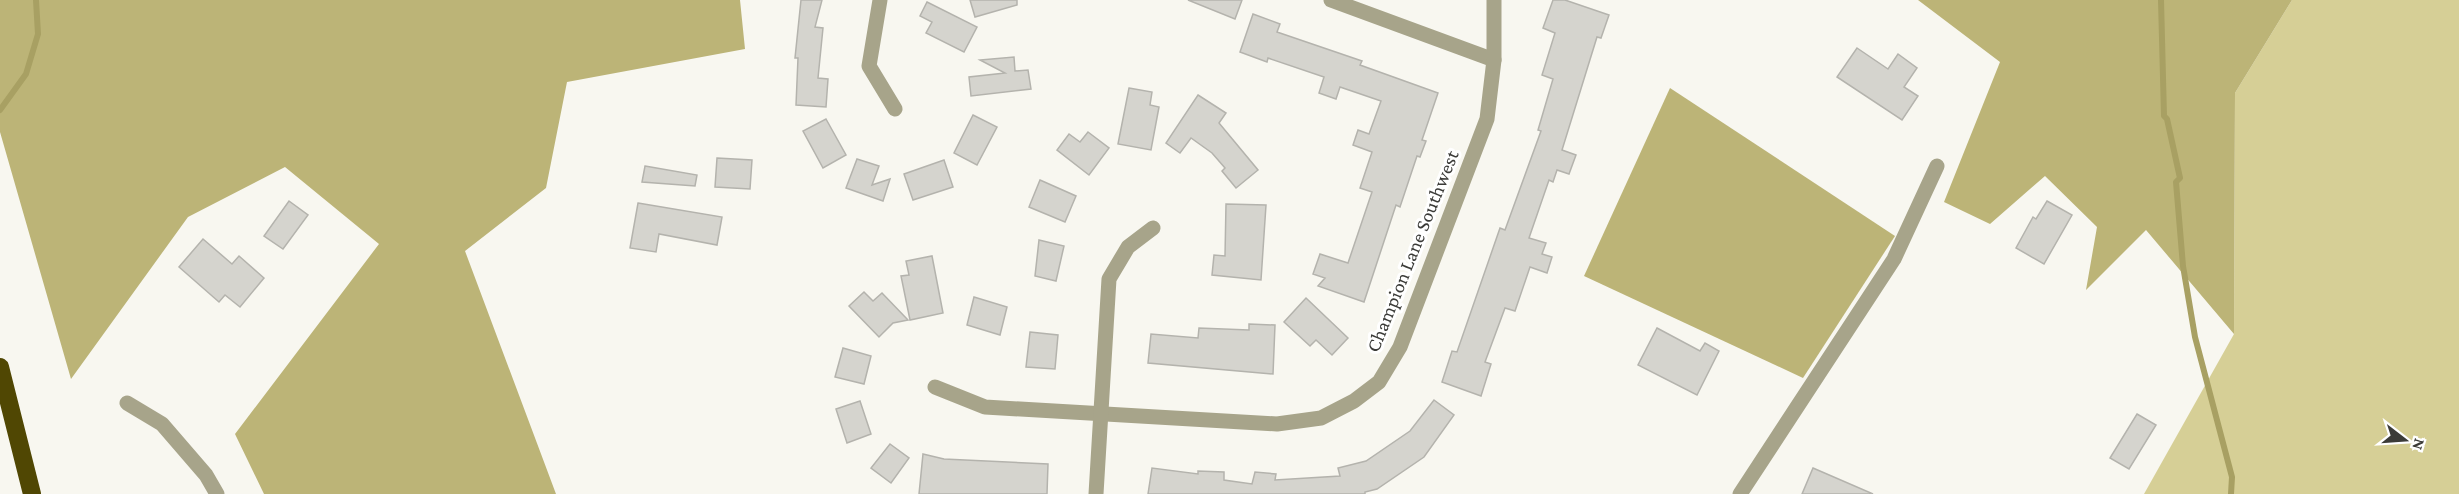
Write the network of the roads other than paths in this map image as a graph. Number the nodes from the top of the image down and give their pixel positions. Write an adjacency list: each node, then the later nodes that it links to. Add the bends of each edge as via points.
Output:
1 (880, 0): 5 (street, via 869,66)
2 (1331, 0): 4 (street)
3 (1494, 0): 4 (street, Champion Lane Southwest)
4 (1494, 60): 11 (street, Champion Lane Southwest, via 1487,119 1400,346 1379,382 1354,402 1321,418 1277,424)
5 (896, 109)
6 (1937, 166): 15 (street, via 1894,259)
7 (1153, 228): 11 (street, via 1128,247 1108,279)
8 (0, 367): 12 (highway)
9 (935, 387): 11 (street, Champion Lane Southwest, via 985,407)
10 (127, 403): 13 (street, via 162,424 206,474)
11 (1101, 414): 14 (street)
12 (32, 494)
13 (217, 494)
14 (1096, 494)
15 (1740, 494)

